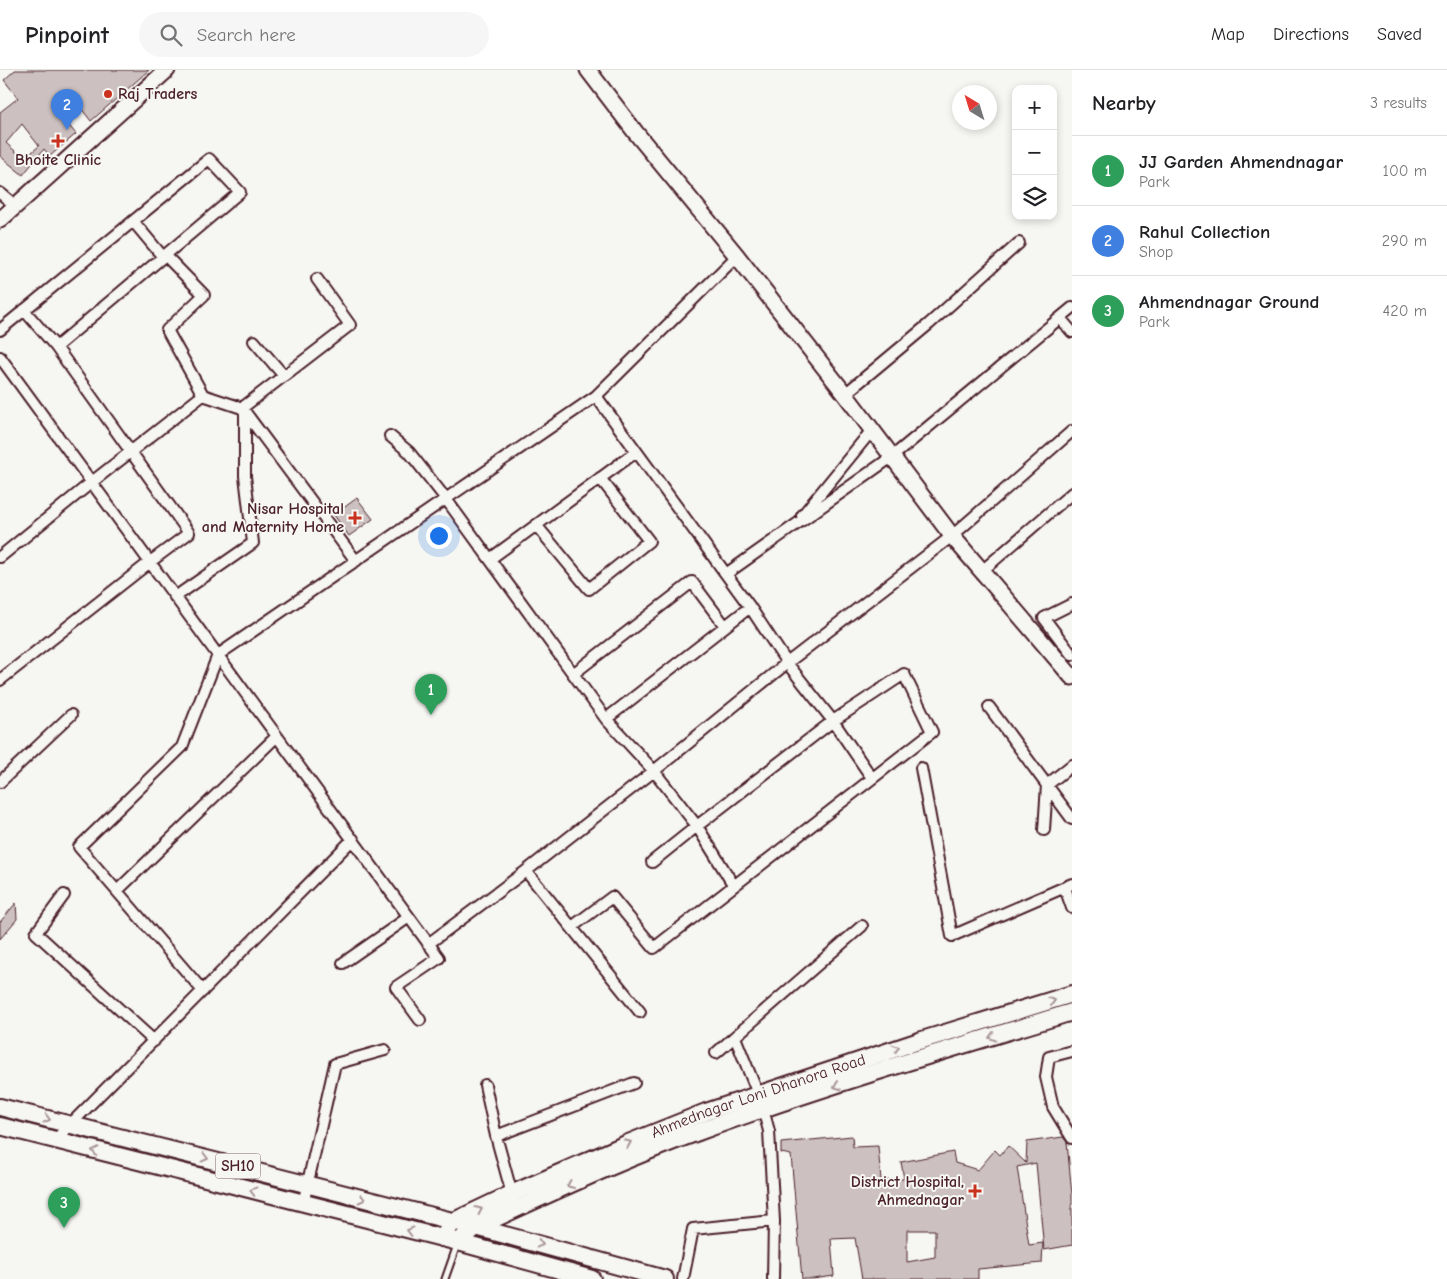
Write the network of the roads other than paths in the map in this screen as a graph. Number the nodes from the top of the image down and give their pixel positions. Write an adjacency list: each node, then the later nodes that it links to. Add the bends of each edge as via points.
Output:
1 (588, 70): 9 (street)
2 (158, 73): 4 (street)
3 (0, 193): 4 (street)
4 (16, 206): 5 (street)
5 (0, 220)
6 (133, 221): 8 (street); 8 (street, via 209,159 240,192); 12 (street)
7 (1019, 243): 20 (street)
8 (164, 256): 17 (street); 21 (street, via 204,295 167,330)
9 (738, 256): 20 (street); 22 (street)
10 (317, 279): 19 (street, via 350,325)
11 (1072, 308): 13 (street)
12 (24, 310): 14 (street); 17 (street)
13 (1060, 318): 15 (street); 29 (street)
14 (0, 330)
15 (1072, 332)
16 (254, 341): 19 (street)
17 (56, 347): 27 (street)
18 (0, 357): 31 (street)
19 (284, 376): 23 (street)
20 (845, 394): 24 (street)
21 (203, 395): 23 (street); 27 (street)
22 (596, 396): 28 (street); 33 (street)
23 (244, 410): 39 (street); 43 (street, via 245,476 252,543)
24 (872, 430): 29 (street); 35 (street)
25 (1072, 431): 36 (street)
26 (390, 436): 33 (street, via 409,452)
27 (131, 451): 31 (street); 40 (street, via 189,533)
28 (636, 452): 30 (street); 42 (street)
29 (893, 456): 35 (street); 36 (street)
30 (600, 478): 34 (street); 34 (street, via 649,541 589,589)
31 (92, 482): 37 (street); 40 (street)
32 (1072, 493): 41 (street)
33 (446, 499): 38 (street); 39 (street)
34 (536, 525): 38 (street)
35 (794, 526): 42 (street)
36 (952, 536): 41 (street); 49 (street)
37 (0, 557)
38 (490, 559): 50 (street)
39 (356, 560): 47 (street)
40 (150, 562): 43 (street); 52 (street)
41 (982, 571): 51 (street)
42 (726, 574): 45 (street)
43 (175, 597): 47 (street)
44 (1072, 604): 48 (street, via 1044,618)
45 (750, 607): 46 (street); 49 (street)
46 (725, 626): 50 (street, via 692,582); 55 (street)
47 (218, 655): 57 (street); 72 (street, via 182,747 79,847)
48 (1072, 655)
49 (787, 663): 56 (street); 60 (street)
50 (574, 674): 55 (street)
51 (1072, 677)
52 (0, 680)
53 (990, 707): 63 (street)
54 (71, 715): 62 (street)
55 (606, 719): 60 (street)
56 (833, 721): 61 (street); 61 (street, via 904,674 932,732); 65 (street)
57 (277, 736): 67 (street); 72 (street)
58 (1072, 764): 63 (street)
59 (921, 768): 71 (street, via 952,936)
60 (654, 771): 65 (street); 69 (street)
61 (872, 778): 70 (street)
62 (0, 782)
63 (1047, 785): 64 (street); 66 (street)
64 (1072, 819)
65 (697, 826): 68 (street); 70 (street)
66 (1044, 830)
67 (353, 839): 75 (street); 80 (street)
68 (652, 862)
69 (526, 870): 77 (street); 78 (street)
70 (734, 886): 77 (street, via 654,948 612,897)
71 (1068, 886): 74 (street)
72 (116, 891): 80 (street)
73 (64, 895): 86 (street, via 36,933)
74 (1072, 908)
75 (409, 917): 78 (street); 79 (street)
76 (862, 926): 85 (street)
77 (572, 927): 82 (street)
78 (428, 944): 84 (street, via 440,958 396,987)
79 (343, 963)
80 (203, 991): 86 (street)
81 (1072, 994): 92 (main road, Ahmednagar Loni Dhanora Road, one-way to 81, via 919,1041)
82 (640, 1012)
83 (1072, 1012): 92 (main road, Ahmednagar Loni Dhanora Road, one-way to 92)
84 (420, 1020)
85 (735, 1036): 89 (street); 92 (street)
86 (154, 1040): 94 (street)
87 (385, 1050): 99 (street, via 335,1064)
88 (1072, 1051): 97 (street, via 1049,1057 1046,1077 1053,1107)
89 (716, 1053)
90 (634, 1083): 96 (street)
91 (485, 1085): 96 (street)
92 (761, 1102): 100 (main road, Ahmednagar Loni Dhanora Road, via 706,1112 626,1144); 102 (street, via 768,1131)
93 (0, 1107): 94 (main road, SH10, one-way to 94)
94 (69, 1125): 98 (street); 99 (main road, SH10, one-way to 99)
95 (0, 1126): 98 (main road, SH10)
96 (496, 1136): 100 (street)
97 (1072, 1138)
98 (54, 1141): 101 (main road, SH10, one-way to 98)
99 (308, 1185): 101 (street); 103 (main road, SH10, one-way to 103)
100 (514, 1201): 103 (main road, Ahmednagar Loni Dhanora Road, one-way to 100); 104 (main road, Ahmednagar Loni Dhanora Road)
101 (303, 1204): 105 (main road, SH10, one-way to 101)
102 (774, 1221): 110 (street, via 693,1229); 111 (street)
103 (454, 1222): 104 (main road, SH10); 105 (main road, Ahmednagar Loni Dhanora Road)
104 (476, 1227): 106 (main road, Ahmednagar Loni Dhanora Road); 109 (main road, SH10, one-way to 109)
105 (442, 1238): 106 (main road, SH10)
106 (458, 1242): 107 (lane); 108 (main road, SH10)
107 (446, 1279)
108 (592, 1279)
109 (665, 1279)
110 (683, 1279)
111 (773, 1279)

